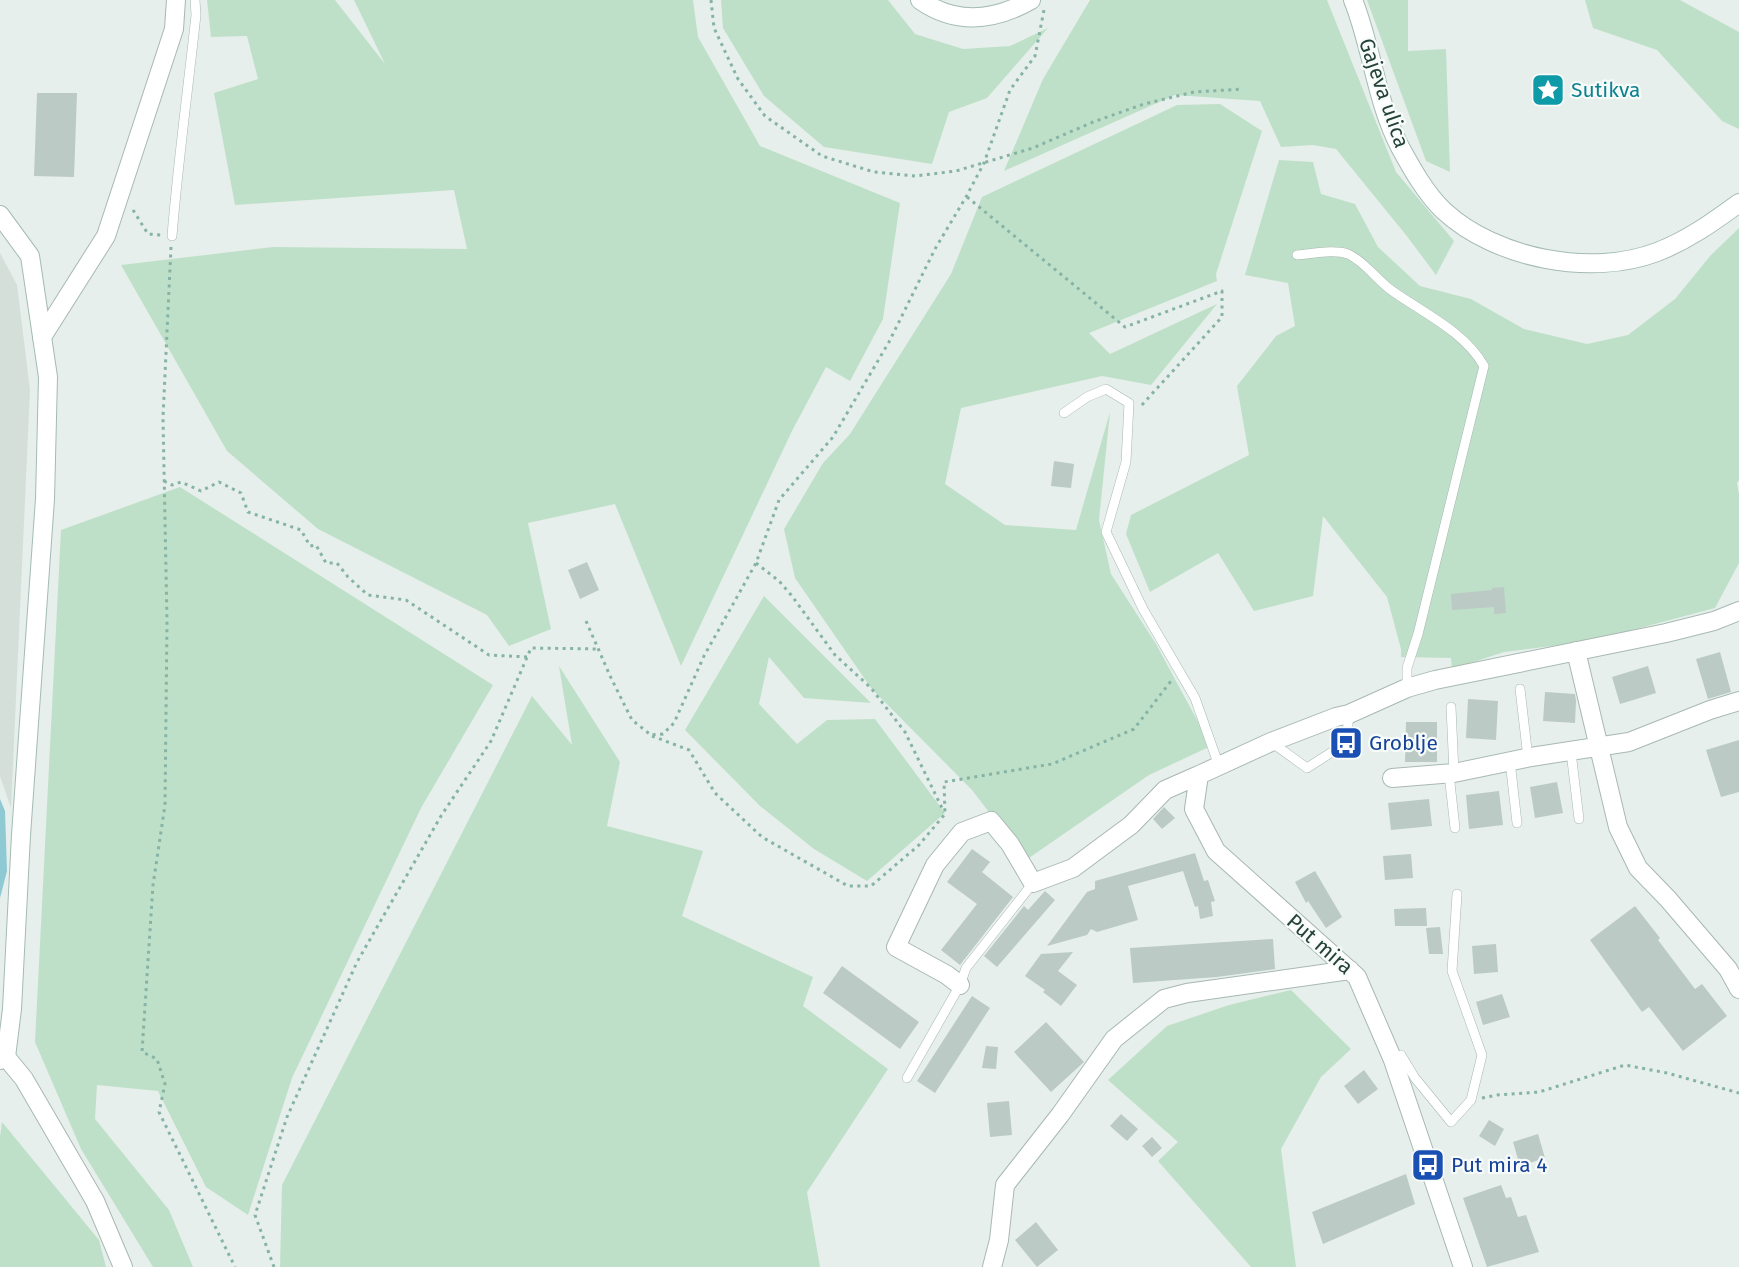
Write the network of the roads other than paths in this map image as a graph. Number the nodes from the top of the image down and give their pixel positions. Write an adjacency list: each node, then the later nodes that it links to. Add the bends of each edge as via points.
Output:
1 (176, 0): 10 (street, via 174,29 106,236)
2 (195, 0): 8 (lane)
3 (920, 0): 4 (street, via 935,10 965,18 993,15)
4 (1031, 0)
5 (1353, 0): 6 (street, Gajeva ulica, via 1399,146 1444,211 1471,230 1511,250 1551,261 1624,261 1656,253 1693,236)
6 (1739, 203)
7 (0, 215): 10 (street, via 30,256)
8 (172, 236)
9 (1297, 255): 14 (lane, via 1339,251 1352,256 1390,289 1446,326 1484,366 1407,668)
10 (42, 337): 35 (street, via 48,377 45,499 12,1009)
11 (1064, 413): 23 (lane, via 1106,389 1129,403 1126,462 1107,532 1143,609 1195,698)
12 (1739, 611): 13 (street, via 1666,633)
13 (1575, 651): 14 (street); 20 (street)
14 (1407, 688): 18 (street)
15 (1520, 689): 22 (lane)
16 (1739, 701): 20 (street, via 1629,742)
17 (1451, 706): 24 (lane)
18 (1349, 714): 19 (street); 19 (lane, via 1346,743 1307,768)
19 (1266, 745): 23 (street)
20 (1599, 747): 21 (street); 34 (street, via 1618,827 1638,868 1731,967)
21 (1571, 753): 22 (street); 27 (lane)
22 (1519, 760): 24 (street); 28 (lane)
23 (1219, 766): 25 (street)
24 (1451, 773): 26 (street); 29 (lane)
25 (1200, 775): 30 (street, via 1165,790 1131,825 1073,868); 32 (street, Put mira, via 1194,809 1216,851)
26 (1392, 778)
27 (1579, 819)
28 (1517, 823)
29 (1455, 828)
30 (1033, 884): 33 (lane, via 966,968); 33 (street, via 991,820 962,832 935,865 896,947)
31 (1457, 894): 36 (lane, via 1452,971 1482,1055 1471,1100 1451,1122 1401,1055)
32 (1350, 970): 36 (street, Put mira, via 1357,977); 39 (street, via 1164,999 1114,1039 1005,1185)
33 (960, 985): 37 (lane)
34 (1739, 989)
35 (3, 1059): 38 (street, via 24,1079 95,1201)
36 (1393, 1060): 40 (street, Put mira)
37 (907, 1078)
38 (123, 1267)
39 (992, 1267)
40 (1463, 1267)

